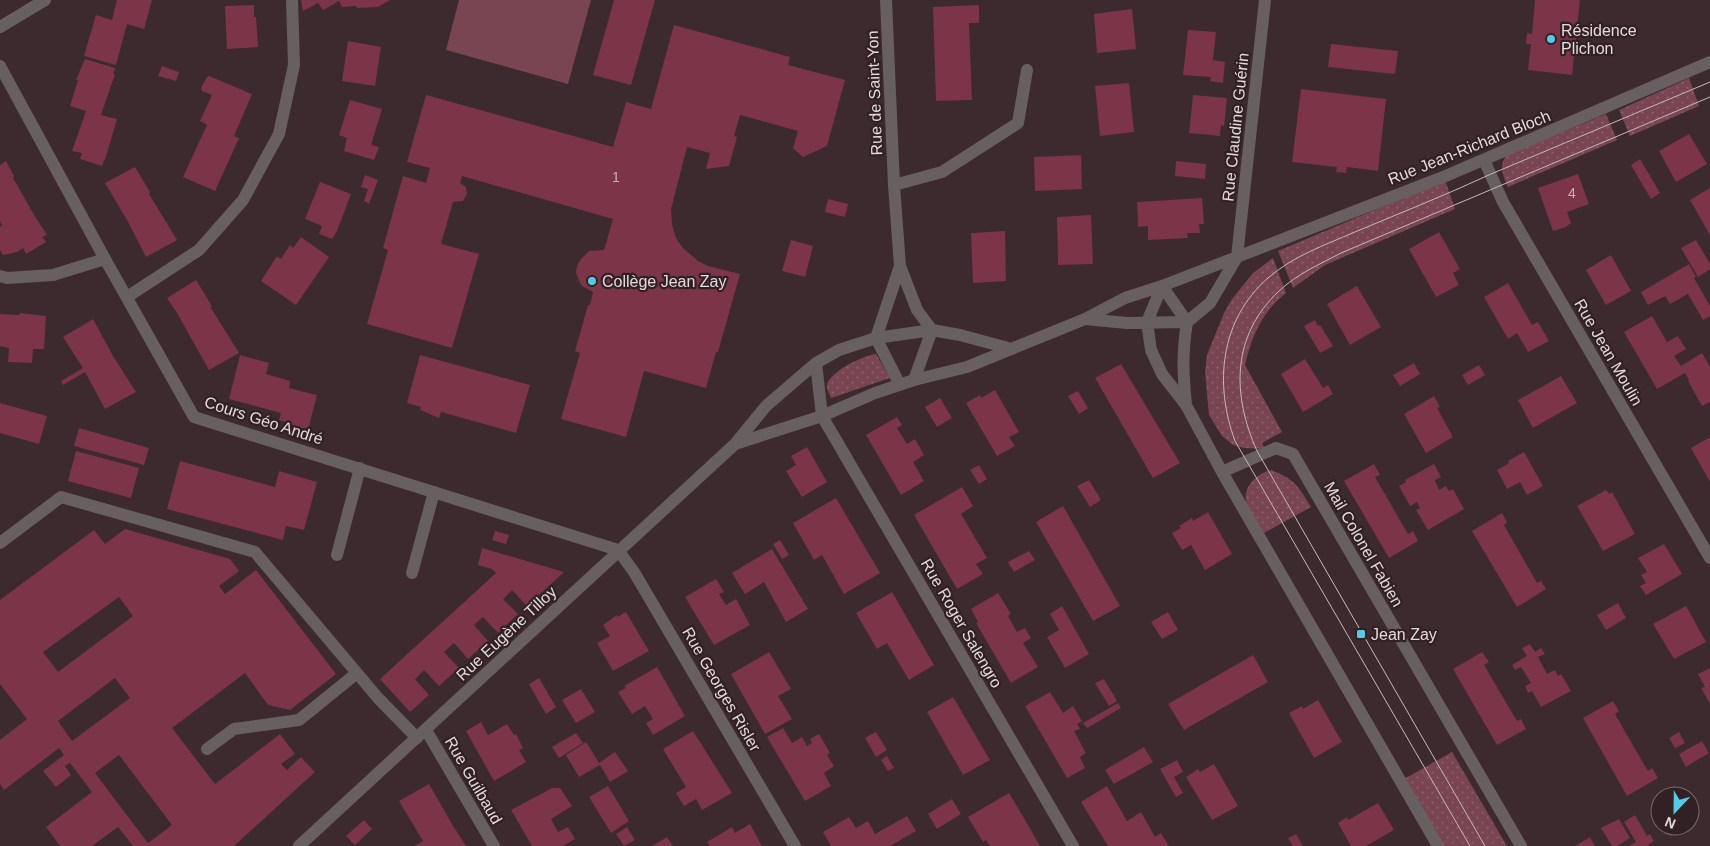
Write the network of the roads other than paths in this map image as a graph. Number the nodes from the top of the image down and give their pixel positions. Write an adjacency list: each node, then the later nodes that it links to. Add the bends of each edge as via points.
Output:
1 (45, 0): 5 (street)
2 (292, 0): 16 (street, via 294,65 280,134 243,200 199,250)
3 (886, 0): 10 (street, Rue de Saint-Yon)
4 (1265, 0): 11 (street, Rue Claudine Guérin)
5 (0, 27)
6 (1710, 62): 9 (street, Rue Jean-Richard Bloch)
7 (0, 66): 12 (street, Cours Géo André)
8 (1027, 70): 10 (street, via 1018,123 942,172)
9 (1484, 160): 11 (street, Rue Jean-Richard Bloch); 35 (street, Rue Jean Moulin, via 1500,195)
10 (894, 185): 13 (street, Rue de Saint-Yon)
11 (1238, 257): 15 (street, Rue Eugène Tilloy); 19 (street, via 1210,303)
12 (104, 259): 14 (street, via 53,275); 16 (street, Cours Géo André)
13 (900, 266): 20 (street, Rue de Saint-Yon, via 917,310); 21 (street, Rue de Saint-Yon)
14 (0, 276)
15 (1162, 286): 17 (street, Rue Eugène Tilloy, via 1125,298); 18 (street); 19 (street)
16 (127, 297): 29 (street, Cours Géo André, via 194,416)
17 (1085, 319): 18 (street, Rue Eugène Tilloy); 22 (street, Rue Eugène Tilloy)
18 (1147, 322): 19 (street, Rue Eugène Tilloy); 26 (street, via 1151,350 1162,374)
19 (1187, 322): 26 (street, via 1183,357)
20 (932, 330): 21 (street, Rue Eugène Tilloy); 22 (street, Rue Eugène Tilloy); 24 (street)
21 (876, 338): 23 (street, Rue Eugène Tilloy, via 839,350); 25 (street)
22 (1012, 349): 24 (street, Rue Eugène Tilloy, via 967,367)
23 (816, 364): 27 (street); 28 (street, Rue Eugène Tilloy, via 766,406)
24 (914, 380): 25 (street, Rue Eugène Tilloy)
25 (900, 385): 27 (street, Rue Eugène Tilloy)
26 (1186, 405): 30 (street)
27 (822, 416): 28 (street, Rue Eugène Tilloy); 43 (street, Rue Roger Salengro)
28 (735, 444): 33 (street, Rue Eugène Tilloy)
29 (360, 468): 31 (street, Cours Géo André); 34 (street)
30 (1222, 472): 44 (street); 45 (street, Mail Colonel Fabien, via 1276,448 1293,454)
31 (434, 492): 33 (street, Cours Géo André); 36 (street)
32 (0, 542): 37 (street, Rue Guilbaud, via 61,497 255,552)
33 (618, 550): 38 (street, Rue Eugène Tilloy); 42 (street, Rue Georges Risler, via 639,580)
34 (337, 555)
35 (1710, 558)
36 (412, 573)
37 (358, 674): 38 (street, Rue Guilbaud, via 378,698); 39 (street, via 299,720 234,730)
38 (421, 734): 40 (street, Rue Eugène Tilloy); 41 (street, Rue Guilbaud)
39 (206, 749)
40 (299, 846)
41 (494, 846)
42 (795, 846)
43 (1073, 846)
44 (1438, 846)
45 (1521, 846)

